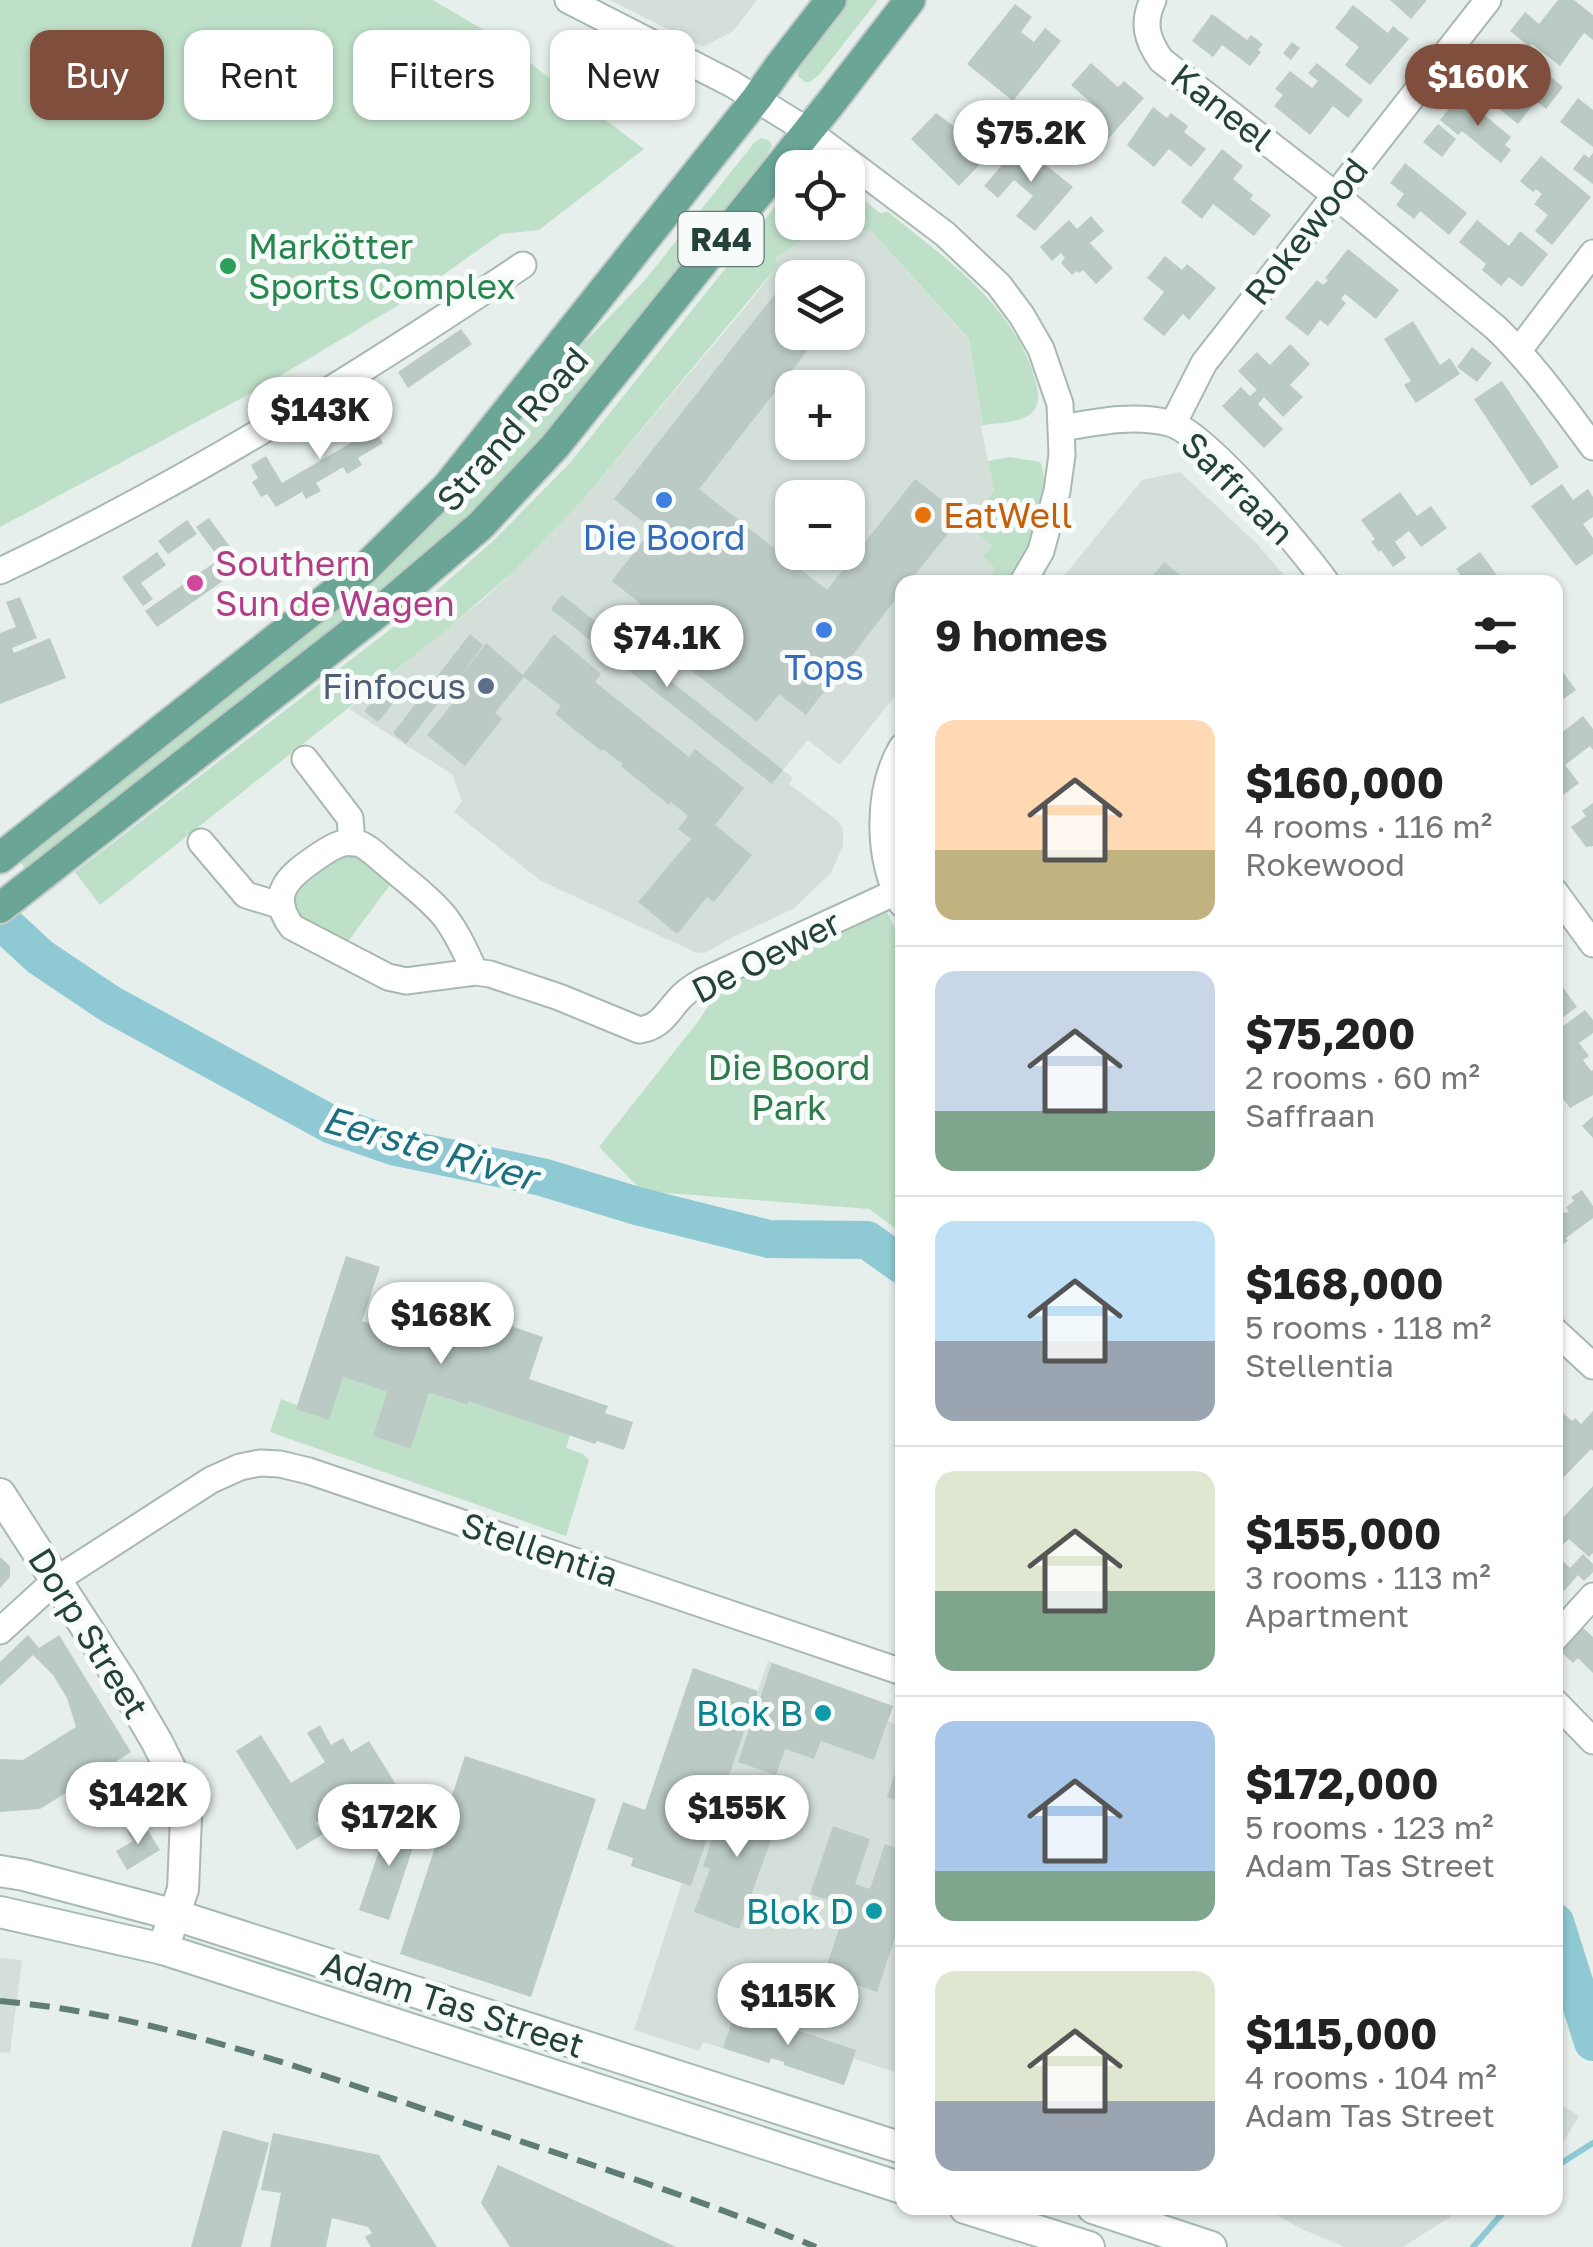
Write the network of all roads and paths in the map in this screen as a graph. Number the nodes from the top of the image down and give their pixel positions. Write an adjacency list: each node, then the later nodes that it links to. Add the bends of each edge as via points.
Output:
1 (568, 0): 6 (street)
2 (831, 0): 6 (main road, Strand Road / R44)
3 (910, 0): 7 (main road, Strand Road / R44)
4 (1153, 0): 8 (street, Kaneel, via 1146,30 1161,60)
5 (1488, 0): 8 (street, Rokewood)
6 (757, 98): 7 (street); 22 (main road, Strand Road / R44, via 447,487 363,570)
7 (808, 131): 13 (street, via 945,234 1000,285 1046,360); 27 (main road, Strand Road / R44, via 556,446 480,526)
8 (1334, 194): 11 (street, Kaneel); 12 (street, Rokewood, via 1204,362)
9 (1593, 253): 11 (street)
10 (524, 265): 15 (street, via 255,436)
11 (1519, 350): 14 (street, Kaneel)
12 (1173, 424): 13 (street, Saffraan, via 1128,418); 17 (street, Saffraan, via 1204,445)
13 (1062, 428): 16 (street, via 1057,492)
14 (1593, 447)
15 (0, 571)
16 (1027, 575)
17 (1320, 575)
18 (306, 760): 21 (street, via 350,818)
19 (895, 767): 23 (street, via 885,795 884,845)
20 (202, 842): 26 (street, De Oewer, via 246,895)
21 (352, 843): 26 (street, via 328,849 295,872); 29 (street, via 368,848 434,905)
22 (0, 858)
23 (895, 884)
24 (895, 900): 29 (street, De Oewer, via 702,981 660,1023 639,1030)
25 (1563, 901): 28 (street)
26 (282, 906): 29 (street, De Oewer, via 292,927 388,977 406,981)
27 (0, 908)
28 (1589, 931)
29 (475, 972)
30 (1563, 1338): 31 (street)
31 (1593, 1366)
32 (0, 1494): 33 (main road, Dorp Street)
33 (56, 1580): 36 (street, Stellentia); 37 (street, Stellentia, via 211,1480 240,1467 280,1464); 42 (main road, Dorp Street, via 180,1788 186,1852)
34 (1586, 1600): 35 (street)
35 (1563, 1628)
36 (0, 1631)
37 (895, 1670)
38 (1563, 1710): 39 (street)
39 (1593, 1740)
40 (0, 1871): 42 (main road, Adam Tas Street)
41 (0, 1912): 43 (main road, Adam Tas Street)
42 (175, 1914): 43 (main road, Dorp Street); 44 (main road, Adam Tas Street)
43 (163, 1949): 45 (main road, Adam Tas Street)
44 (895, 2146)
45 (895, 2186)
46 (987, 2215): 48 (main road)
47 (1114, 2215): 49 (main road)
48 (1089, 2247)
49 (1211, 2247)

